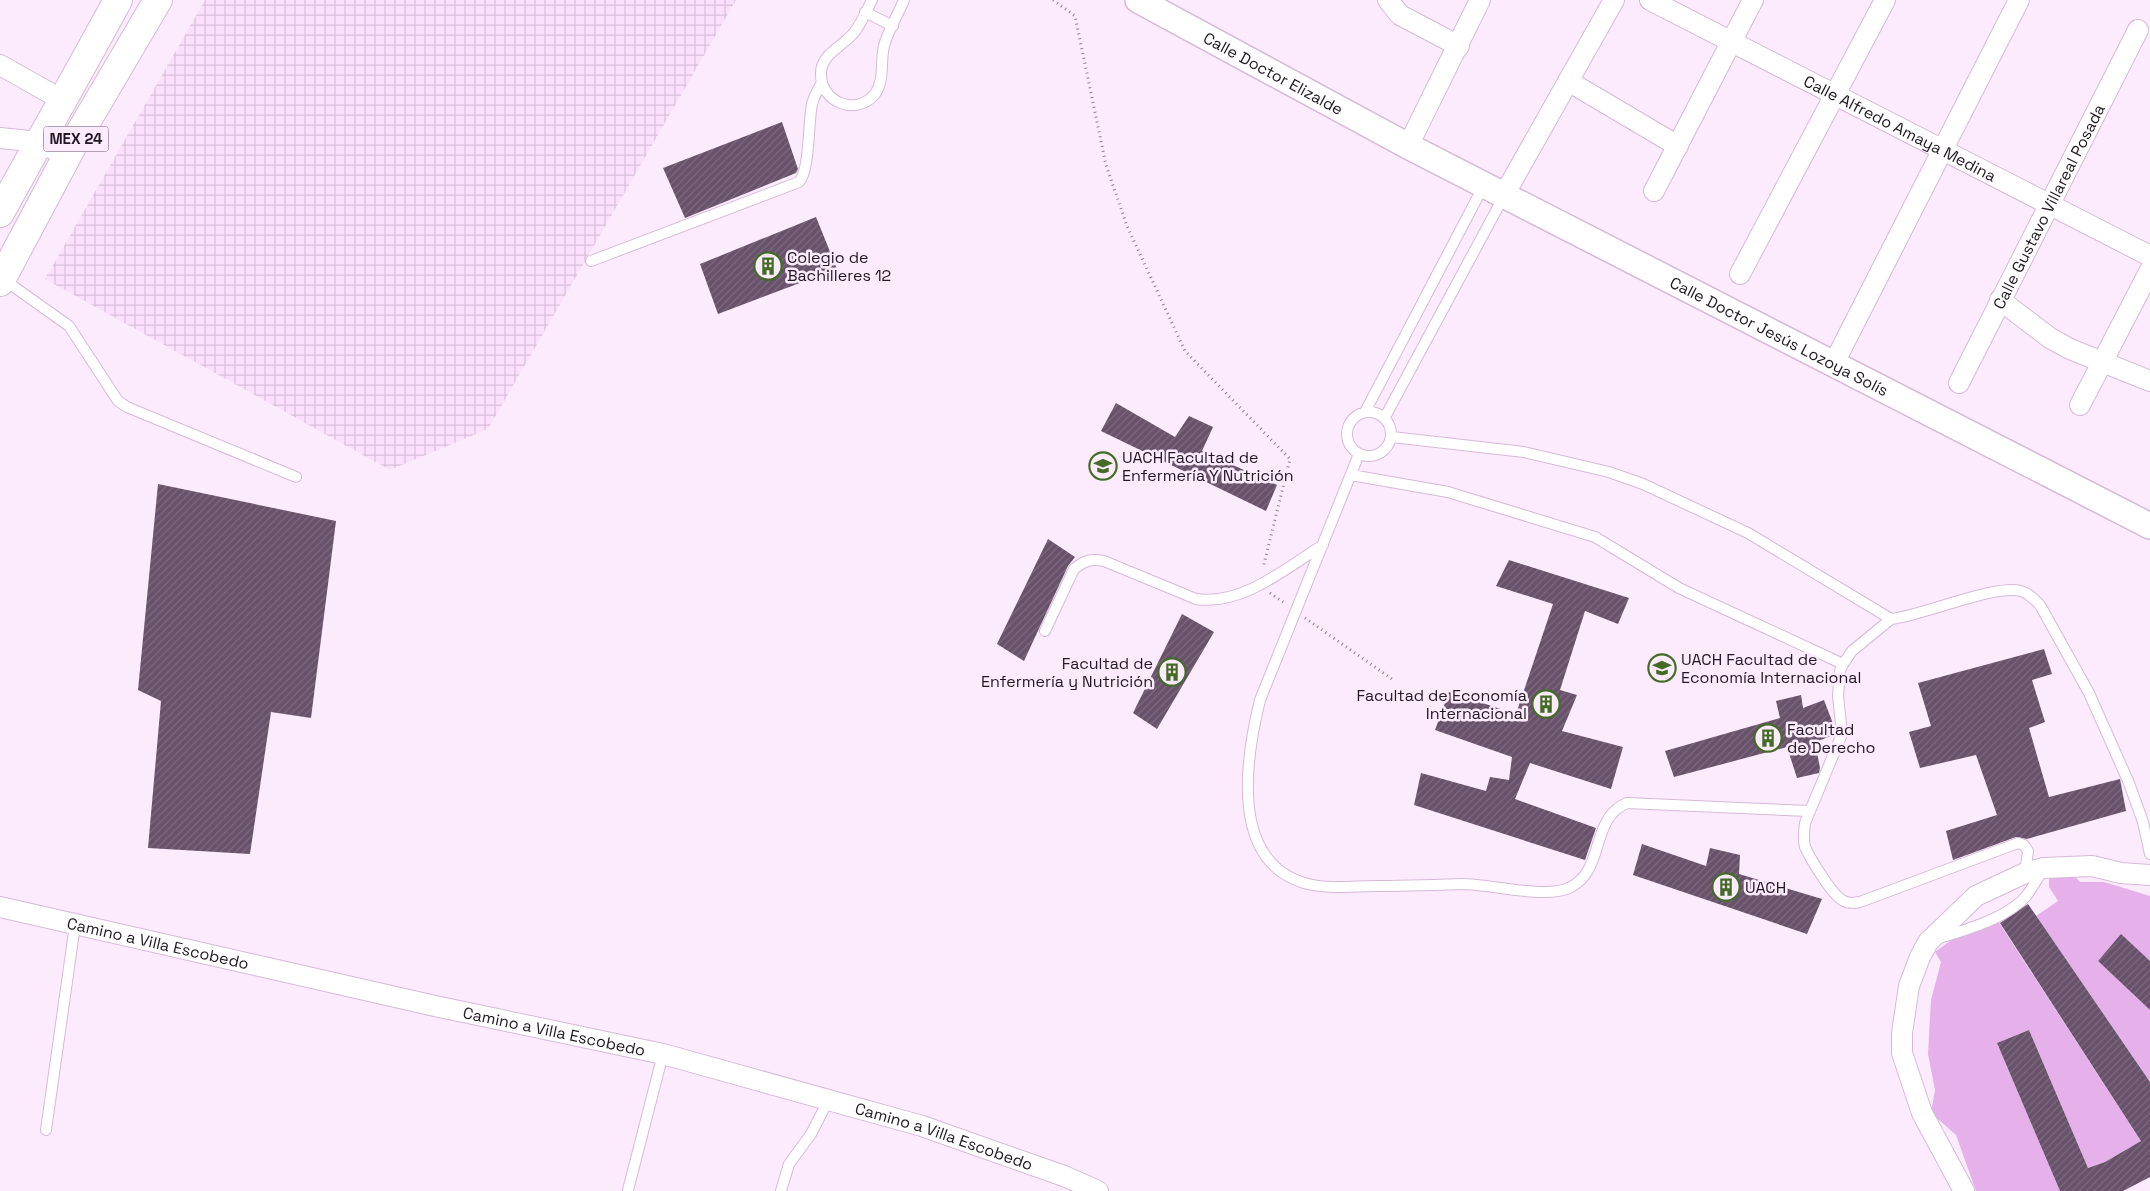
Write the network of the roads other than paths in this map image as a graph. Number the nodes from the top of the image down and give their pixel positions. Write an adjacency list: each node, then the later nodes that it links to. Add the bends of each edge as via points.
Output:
1 (118, 0): 22 (main road, MEX 24)
2 (158, 0): 28 (main road, MEX 24)
3 (872, 0): 13 (lane)
4 (904, 0): 14 (lane)
5 (1138, 0): 25 (street, Calle Doctor Elizalde)
6 (1388, 0): 17 (street, via 1400,15)
7 (1480, 0): 17 (street)
8 (1614, 0): 19 (street)
9 (1650, 0): 16 (street, Calle Alfredo Amaya Medina)
10 (1753, 0): 16 (street)
11 (1885, 0): 21 (street)
12 (2019, 0): 27 (street)
13 (866, 12): 14 (lane); 20 (lane, via 851,36 822,64)
14 (893, 26): 20 (lane, via 884,46 880,84 868,100 845,106 834,101)
15 (2138, 30): 31 (street, Calle Gustavo Villareal Posada)
16 (1732, 42): 21 (street, Calle Alfredo Amaya Medina); 26 (street)
17 (1459, 46): 25 (street)
18 (0, 65): 22 (street)
19 (1568, 81): 26 (street); 29 (street)
20 (822, 82): 34 (lane, via 812,106 805,172 799,182)
21 (1834, 94): 27 (street, Calle Alfredo Amaya Medina); 36 (street)
22 (64, 101): 24 (main road, MEX 24)
23 (0, 138): 24 (street)
24 (39, 142): 28 (street); 32 (main road, MEX 24)
25 (1408, 146): 29 (street, Calle Doctor Jesús Lozoya Solís)
26 (1678, 146): 30 (street)
27 (1943, 150): 31 (street, Calle Alfredo Amaya Medina); 39 (street)
28 (67, 156): 37 (main road, MEX 24)
29 (1494, 189): 39 (street, Calle Doctor Jesús Lozoya Solís); 44 (lane); 45 (lane)
30 (1654, 191)
31 (2050, 206): 33 (street, Calle Alfredo Amaya Medina); 38 (street, Calle Gustavo Villareal Posada)
32 (0, 213)
33 (2150, 256)
34 (590, 260)
35 (2150, 270): 40 (street)
36 (1740, 274)
37 (1, 280): 49 (lane, via 68,326 118,401 128,408)
38 (2000, 300): 40 (street, via 2050,338); 42 (street, Calle Gustavo Villareal Posada)
39 (1834, 363): 50 (street, Calle Doctor Jesús Lozoya Solís)
40 (2102, 363): 41 (street); 43 (street)
41 (2150, 381)
42 (1959, 383)
43 (2080, 405)
44 (1365, 412): 45 (lane, via 1372,411); 47 (lane, via 1353,418 1346,431 1349,445)
45 (1385, 417): 46 (lane)
46 (1392, 437): 47 (lane, via 1380,454); 52 (lane, via 1524,452 1635,481 1748,533)
47 (1360, 454): 48 (lane)
48 (1351, 475): 51 (lane); 54 (lane, via 1448,492 1595,538 1679,588)
49 (296, 478)
50 (2150, 526)
51 (1323, 545): 53 (lane, via 1259,585 1217,600 1196,599 1104,561 1093,559 1083,562 1074,569); 55 (lane, via 1260,700 1251,736 1247,792 1252,823 1265,855 1282,873 1320,886 1480,884 1558,891 1569,888 1584,876 1607,818 1616,808 1627,803)
52 (1891, 619): 54 (lane, via 1852,651); 56 (lane, via 2002,589 2021,591 2040,604 2089,693 2129,783)
53 (1046, 631)
54 (1843, 664): 55 (lane, via 1838,696 1842,734)
55 (1809, 811): 57 (lane, via 1803,834 1806,847 1834,893 1845,902 1860,902 2018,843 2028,851)
56 (2150, 854)
57 (2035, 871): 58 (street, via 2092,866 2120,873); 61 (street, via 1976,896); 61 (lane, via 2026,897 2005,912)
58 (2150, 875)
59 (0, 907): 60 (street, Camino a Villa Escobedo)
60 (75, 925): 62 (street, Camino a Villa Escobedo); 64 (lane)
61 (1928, 942): 68 (street, via 1909,986 1902,1054 1922,1113)
62 (663, 1054): 63 (street, Camino a Villa Escobedo); 65 (lane)
63 (829, 1099): 66 (lane, via 811,1134 789,1164); 67 (street, Camino a Villa Escobedo, via 922,1126)
64 (46, 1130)
65 (628, 1190)
66 (780, 1191)
67 (1098, 1191)
68 (1964, 1191)

